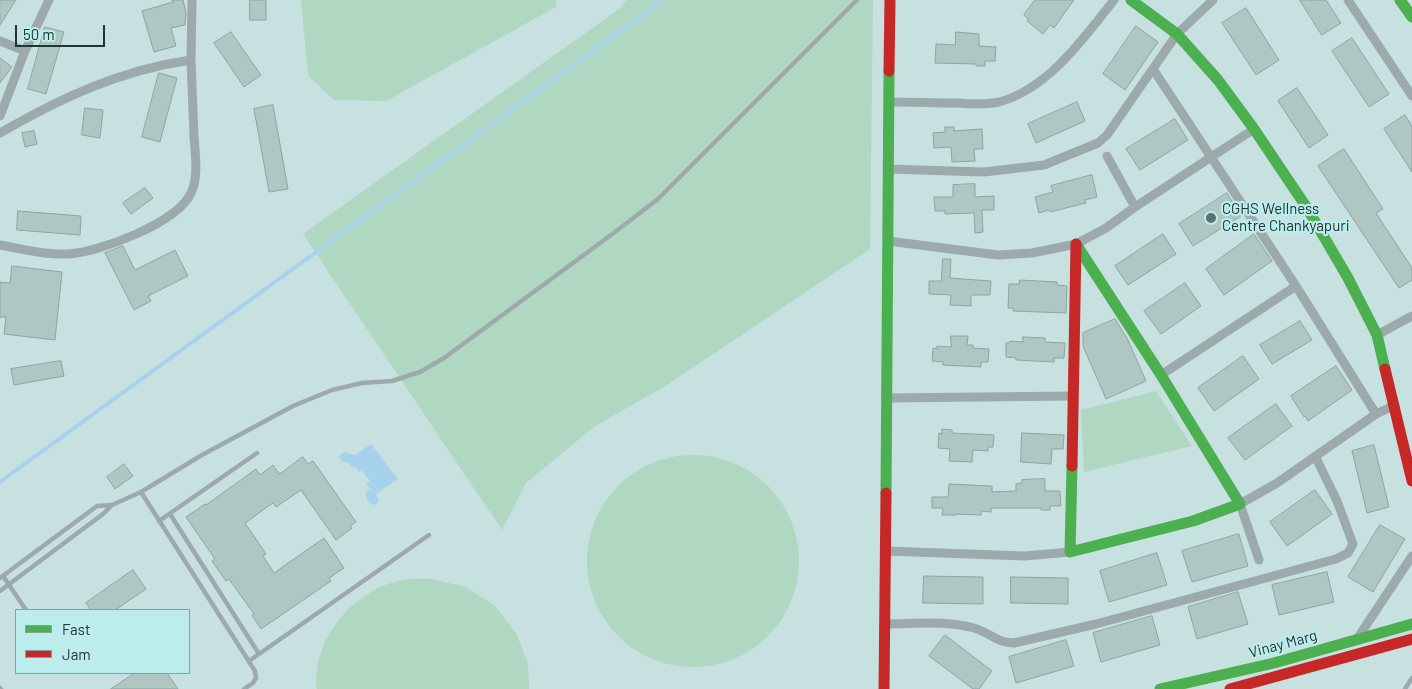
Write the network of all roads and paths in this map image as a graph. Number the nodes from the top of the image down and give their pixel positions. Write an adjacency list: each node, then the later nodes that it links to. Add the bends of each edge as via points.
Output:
1 (49, 0): 13 (street)
2 (192, 0): 14 (street)
3 (857, 0): 39 (lane, via 658,198 444,358 420,372 392,381 332,390 293,406)
4 (890, 0): 17 (street)
5 (1114, 0): 17 (street, via 1061,62 1040,82 1019,95 998,102 973,104)
6 (1131, 0): 11 (street)
7 (1213, 0): 11 (street)
8 (1348, 0): 16 (street)
9 (1400, 0): 10 (street)
10 (1412, 18)
11 (1177, 34): 15 (street); 19 (street, via 1218,80)
12 (0, 41): 13 (street)
13 (25, 51): 18 (street)
14 (191, 60): 20 (street, via 123,75 72,96); 27 (street, via 196,172 192,192 180,209 162,222 88,251 68,254)
15 (1153, 69): 22 (street); 23 (street, via 1098,143 1044,165 984,172)
16 (1412, 96)
17 (889, 102): 23 (street)
18 (0, 116)
19 (1254, 129): 22 (street); 30 (street, via 1348,278)
20 (0, 133)
21 (1108, 156): 24 (street)
22 (1210, 157): 24 (street); 28 (street)
23 (888, 169): 25 (street)
24 (1135, 207): 26 (street)
25 (888, 241): 26 (street, via 998,255 1032,254); 33 (street)
26 (1076, 244): 31 (street); 32 (street)
27 (0, 245)
28 (1296, 286): 31 (street); 35 (street)
29 (1412, 316): 30 (street)
30 (1377, 335): 34 (street)
31 (1161, 374): 40 (street)
32 (1074, 396): 33 (street); 46 (street)
33 (886, 398): 45 (street)
34 (1395, 405): 35 (street); 38 (street)
35 (1376, 414): 37 (street)
36 (257, 453): 42 (lane)
37 (1315, 456): 40 (street); 53 (street, via 1353,544 1348,553 1336,559 1014,643 1001,642 976,628)
38 (1412, 481)
39 (141, 492): 41 (lane); 43 (lane)
40 (1240, 504): 46 (street, via 1193,522); 48 (street)
41 (112, 505): 49 (lane, via 97,506); 50 (lane)
42 (170, 514): 43 (lane); 57 (lane)
43 (159, 521): 58 (lane)
44 (429, 535): 57 (lane)
45 (885, 551): 46 (street, via 1025,556); 53 (street)
46 (1070, 552)
47 (1412, 556): 56 (street)
48 (1259, 560)
49 (1, 577): 50 (lane)
50 (9, 585): 51 (lane); 52 (lane)
51 (0, 591)
52 (25, 609)
53 (884, 624): 61 (street)
54 (1412, 624): 56 (street, Vinay Marg)
55 (1412, 639): 63 (street, Vinay Marg)
56 (1357, 640): 62 (street, Vinay Marg)
57 (259, 654): 58 (lane)
58 (248, 661): 60 (lane, via 256,678)
59 (1412, 678): 64 (lane)
60 (244, 689)
61 (884, 689)
62 (1160, 689)
63 (1230, 689)
64 (1405, 689)

